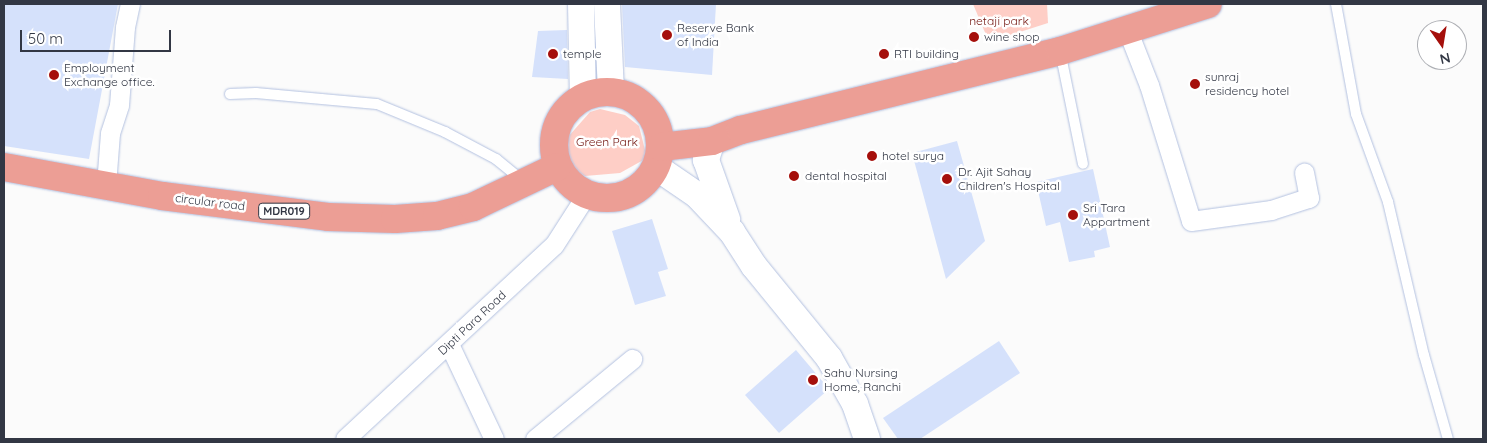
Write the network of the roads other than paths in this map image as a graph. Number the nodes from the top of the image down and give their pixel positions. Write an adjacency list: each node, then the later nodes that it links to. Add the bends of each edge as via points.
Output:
1 (130, 4): 18 (street, via 119,105 110,133)
2 (581, 4): 10 (main road)
3 (607, 4): 8 (main road)
4 (1208, 4): 6 (main road)
5 (1336, 4): 27 (lane, via 1356,114 1388,202 1410,303)
6 (1127, 29): 7 (main road); 16 (street, via 1150,85 1191,221 1271,210 1309,198)
7 (1060, 50): 11 (main road); 13 (lane)
8 (611, 91): 10 (main road); 12 (main road, via 631,97 648,109 658,127)
9 (230, 94): 17 (lane, via 256,93 377,104 445,132 496,159)
10 (583, 96): 15 (main road, via 566,109 556,126 553,147)
11 (712, 140): 12 (main road); 20 (main road, via 706,160)
12 (658, 157): 19 (main road, via 644,184 626,195 606,199); 20 (main road)
13 (1083, 164)
14 (4, 167): 18 (main road, circular road / MDR019)
15 (557, 167): 17 (main road, circular road / MDR019); 19 (main road, via 569,184)
16 (1304, 172)
17 (526, 183): 18 (main road, circular road / MDR019, via 473,207 437,216 395,219 318,216)
18 (106, 186)
19 (586, 195): 21 (street, Dipti Para Road, via 554,245)
20 (732, 232): 26 (main road, via 754,266 829,358 854,404)
21 (450, 344): 23 (street, Dipti Para Road); 24 (street)
22 (632, 360): 25 (street)
23 (345, 439)
24 (494, 439)
25 (535, 439)
26 (867, 439)
27 (1448, 439)

